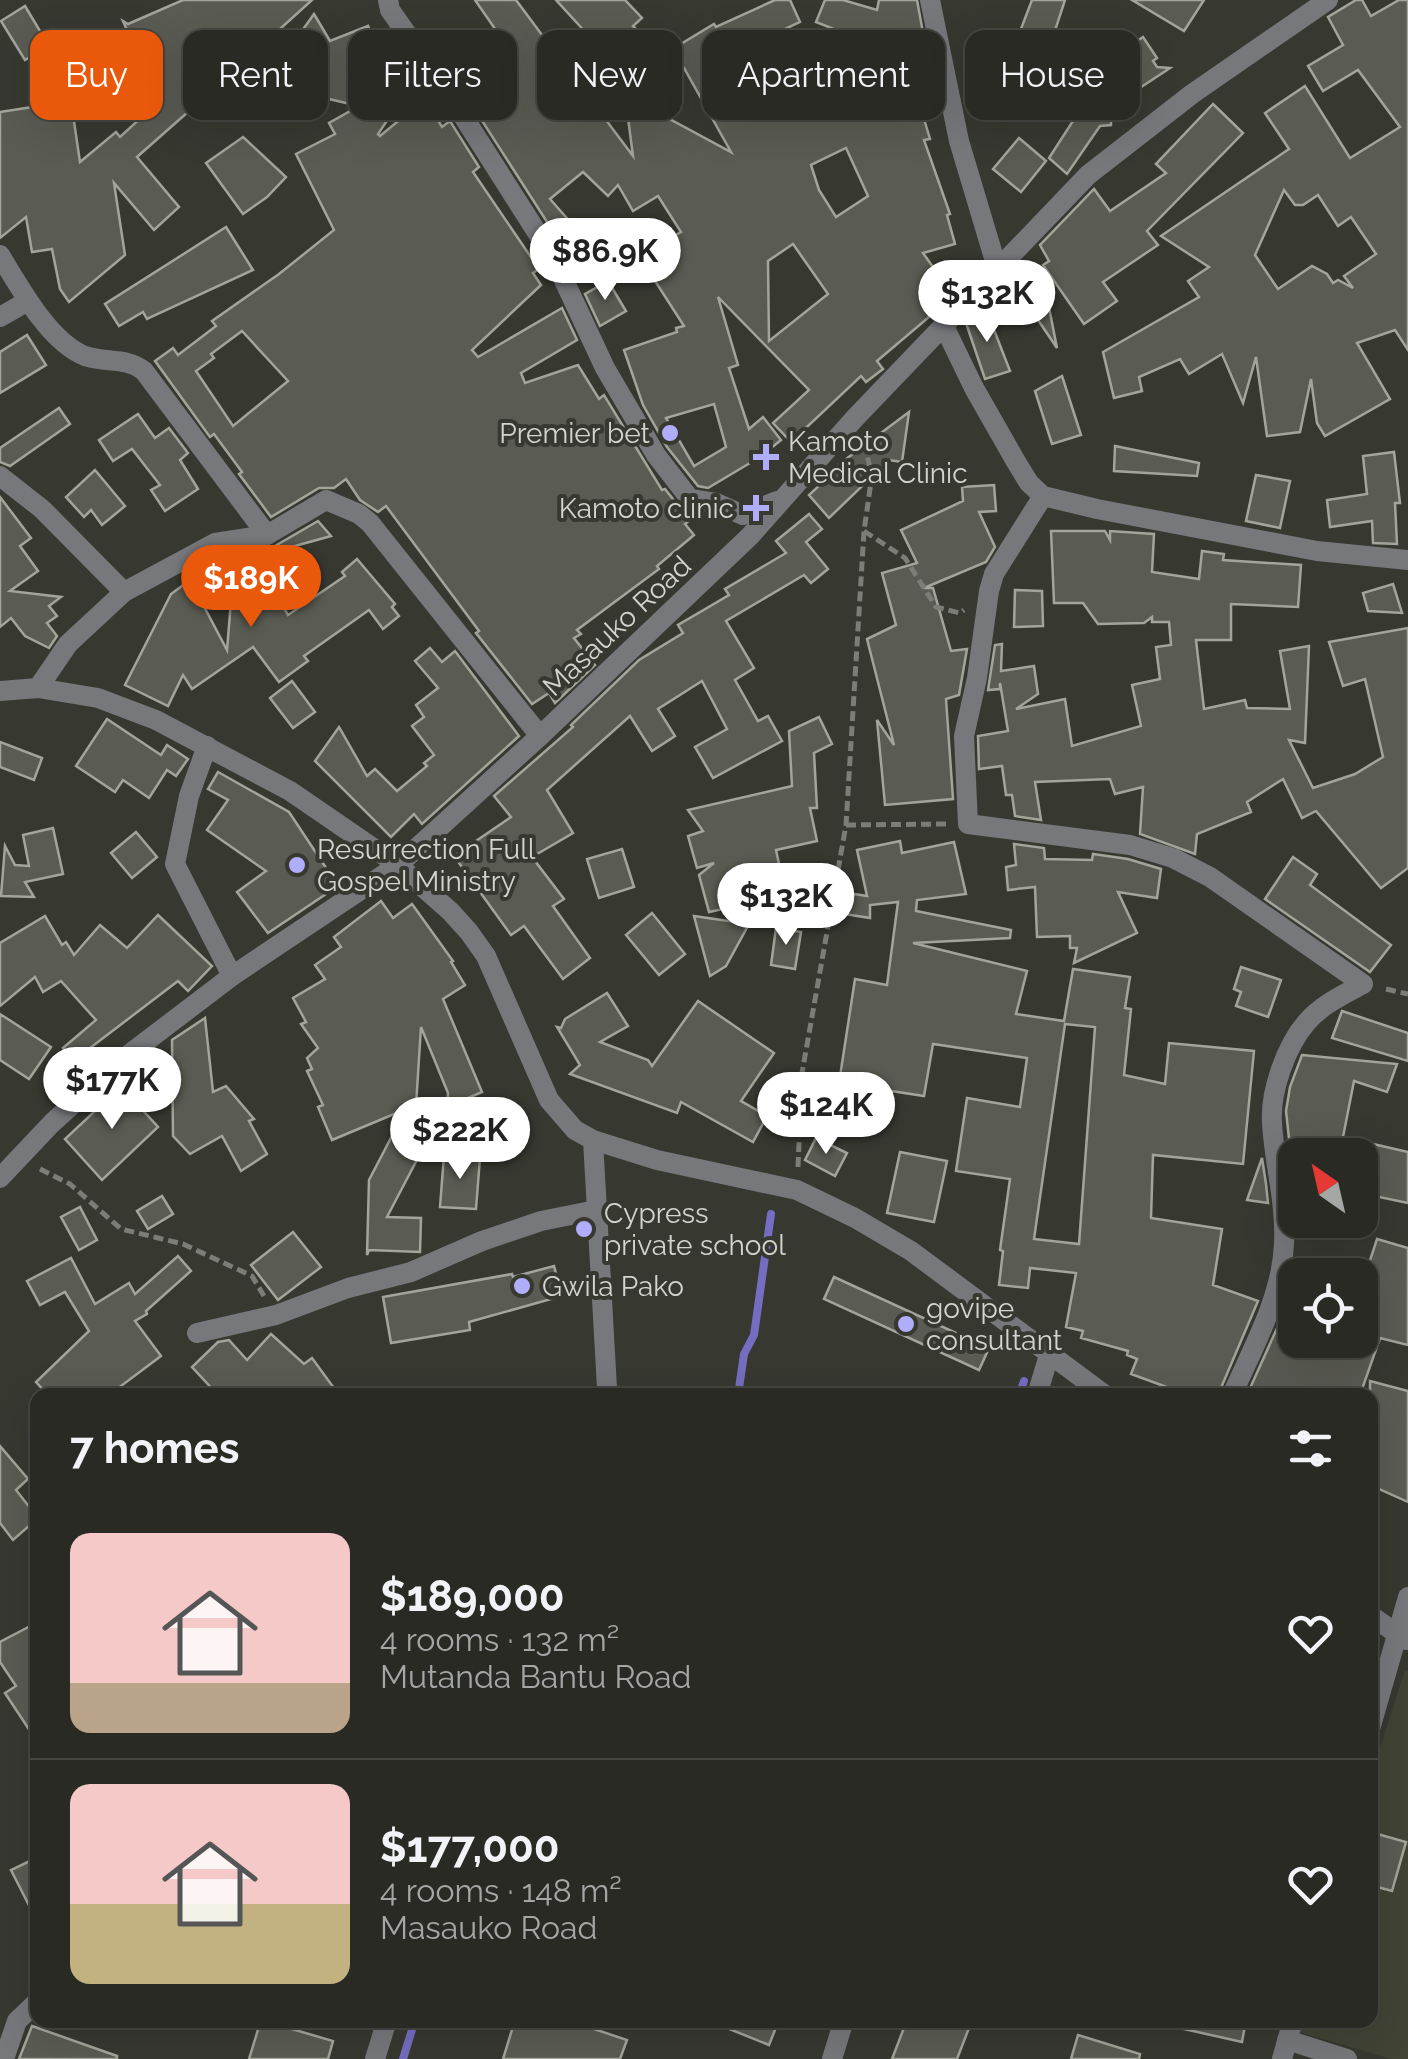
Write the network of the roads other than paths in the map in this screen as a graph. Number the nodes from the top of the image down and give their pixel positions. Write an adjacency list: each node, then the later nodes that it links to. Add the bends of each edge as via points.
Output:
1 (388, 0): 10 (street, via 554,260 604,368 690,499 743,516)
2 (930, 0): 5 (street, via 959,141)
3 (1328, 0): 5 (street, Masauko Road, via 1088,175)
4 (0, 255): 6 (street)
5 (998, 268): 8 (street, Masauko Road)
6 (28, 301): 7 (street); 12 (street, via 84,356 144,371)
7 (0, 317)
8 (944, 326): 10 (street, Masauko Road); 11 (street, via 1007,446)
9 (0, 476): 14 (street)
10 (786, 496): 17 (street, Masauko Road)
11 (1043, 496): 13 (street, via 1318,551); 29 (street, via 989,591 964,736 968,824 1130,845 1172,858 1210,876 1363,984 1305,1023 1276,1087 1272,1120 1284,1247 1266,1319)
12 (267, 536): 14 (street, via 216,543); 17 (street, via 326,500 359,514)
13 (1408, 560)
14 (124, 592): 15 (street, via 68,644)
15 (38, 688): 16 (street); 18 (street, via 98,698)
16 (0, 691)
17 (540, 736): 19 (street, Masauko Road)
18 (208, 746): 19 (street, via 290,791); 20 (street, via 175,864)
19 (398, 865): 20 (street, Masauko Road); 21 (street, via 469,932 486,956 549,1100)
20 (232, 976): 22 (street, Masauko Road, via 119,1062)
21 (593, 1140): 23 (street); 25 (street, via 798,1190 885,1234)
22 (0, 1178)
23 (596, 1210): 24 (street, via 482,1240 411,1272 276,1315); 26 (street)
24 (197, 1333)
25 (1050, 1352): 27 (street); 28 (street)
26 (612, 1388)
27 (1038, 1388)
28 (1097, 1388)
29 (1235, 1388)
30 (1408, 1597): 32 (street)
31 (1378, 1620): 32 (street)
32 (1402, 1637): 33 (street)
33 (1378, 1706)
34 (30, 2009): 38 (street, via 17,2021)
35 (385, 2028): 39 (street)
36 (842, 2028): 40 (street)
37 (1287, 2040): 41 (street)
38 (4, 2059)
39 (375, 2059)
40 (832, 2059)
41 (1347, 2059)

